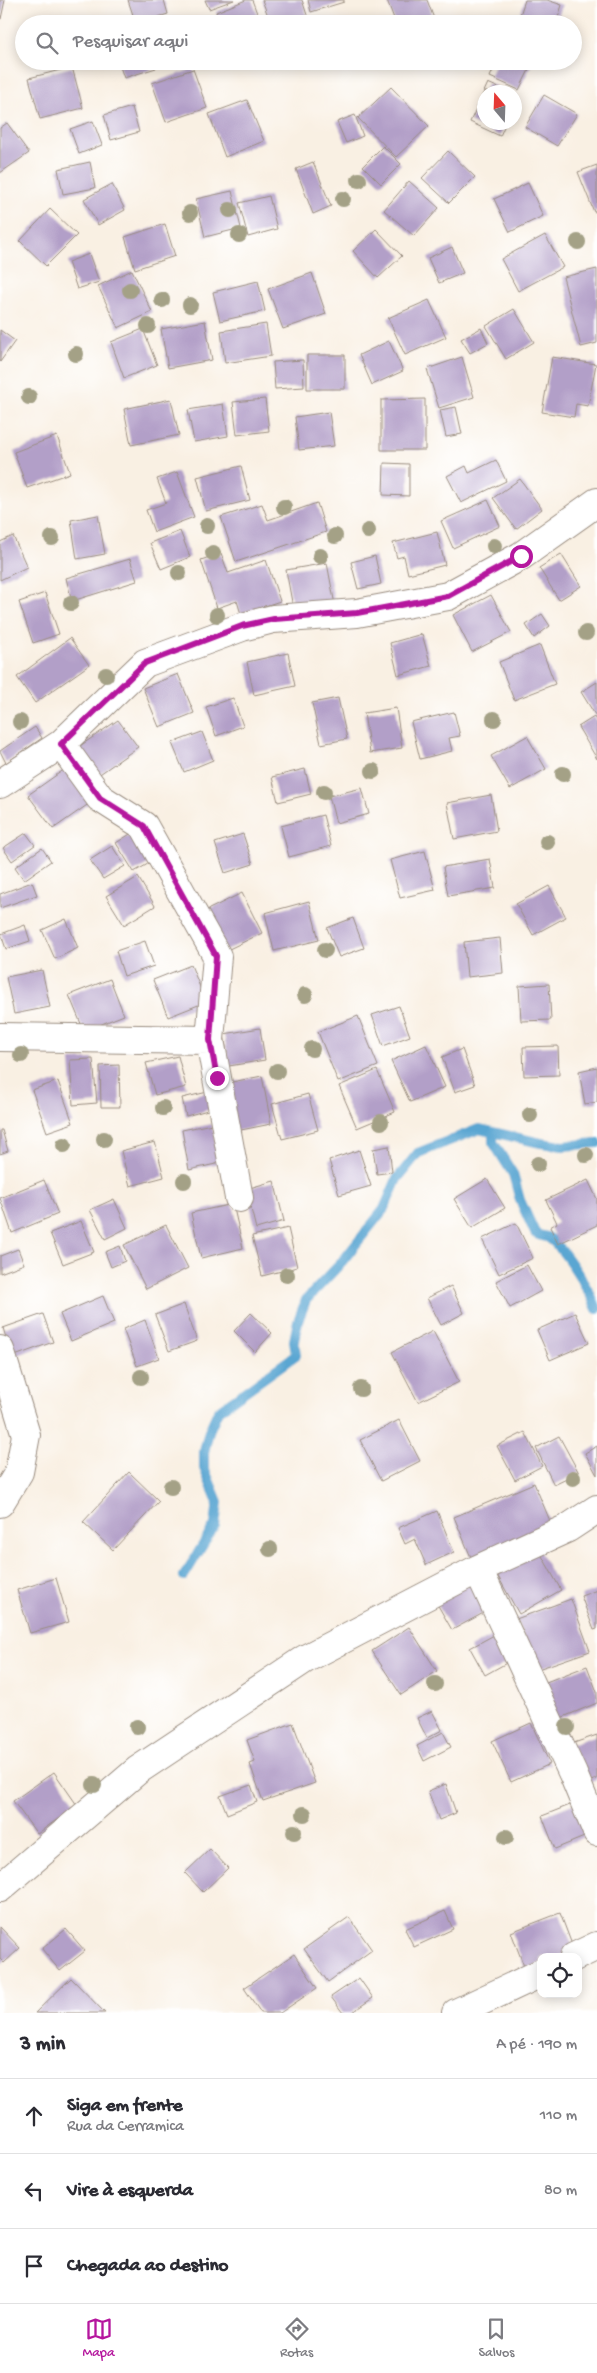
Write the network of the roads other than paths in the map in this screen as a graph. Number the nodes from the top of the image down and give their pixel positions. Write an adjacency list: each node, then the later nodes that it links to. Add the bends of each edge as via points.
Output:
1 (597, 502): 2 (street, via 521,556 448,596 357,613 274,619 242,626 145,663)
2 (61, 744): 3 (street); 5 (street, via 100,798 144,826 216,956)
3 (0, 784)
4 (0, 1037): 5 (street)
5 (210, 1040): 6 (street)
6 (239, 1198)
7 (0, 1350): 8 (street, via 26,1435 19,1472)
8 (0, 1503)
9 (597, 1509): 10 (street, via 568,1528)
10 (478, 1569): 11 (street); 12 (street, via 305,1659 138,1770)
11 (597, 1832)
12 (0, 1888)
13 (597, 1946): 14 (street)
14 (582, 1953)
15 (537, 1974): 16 (street)
16 (456, 2013)

